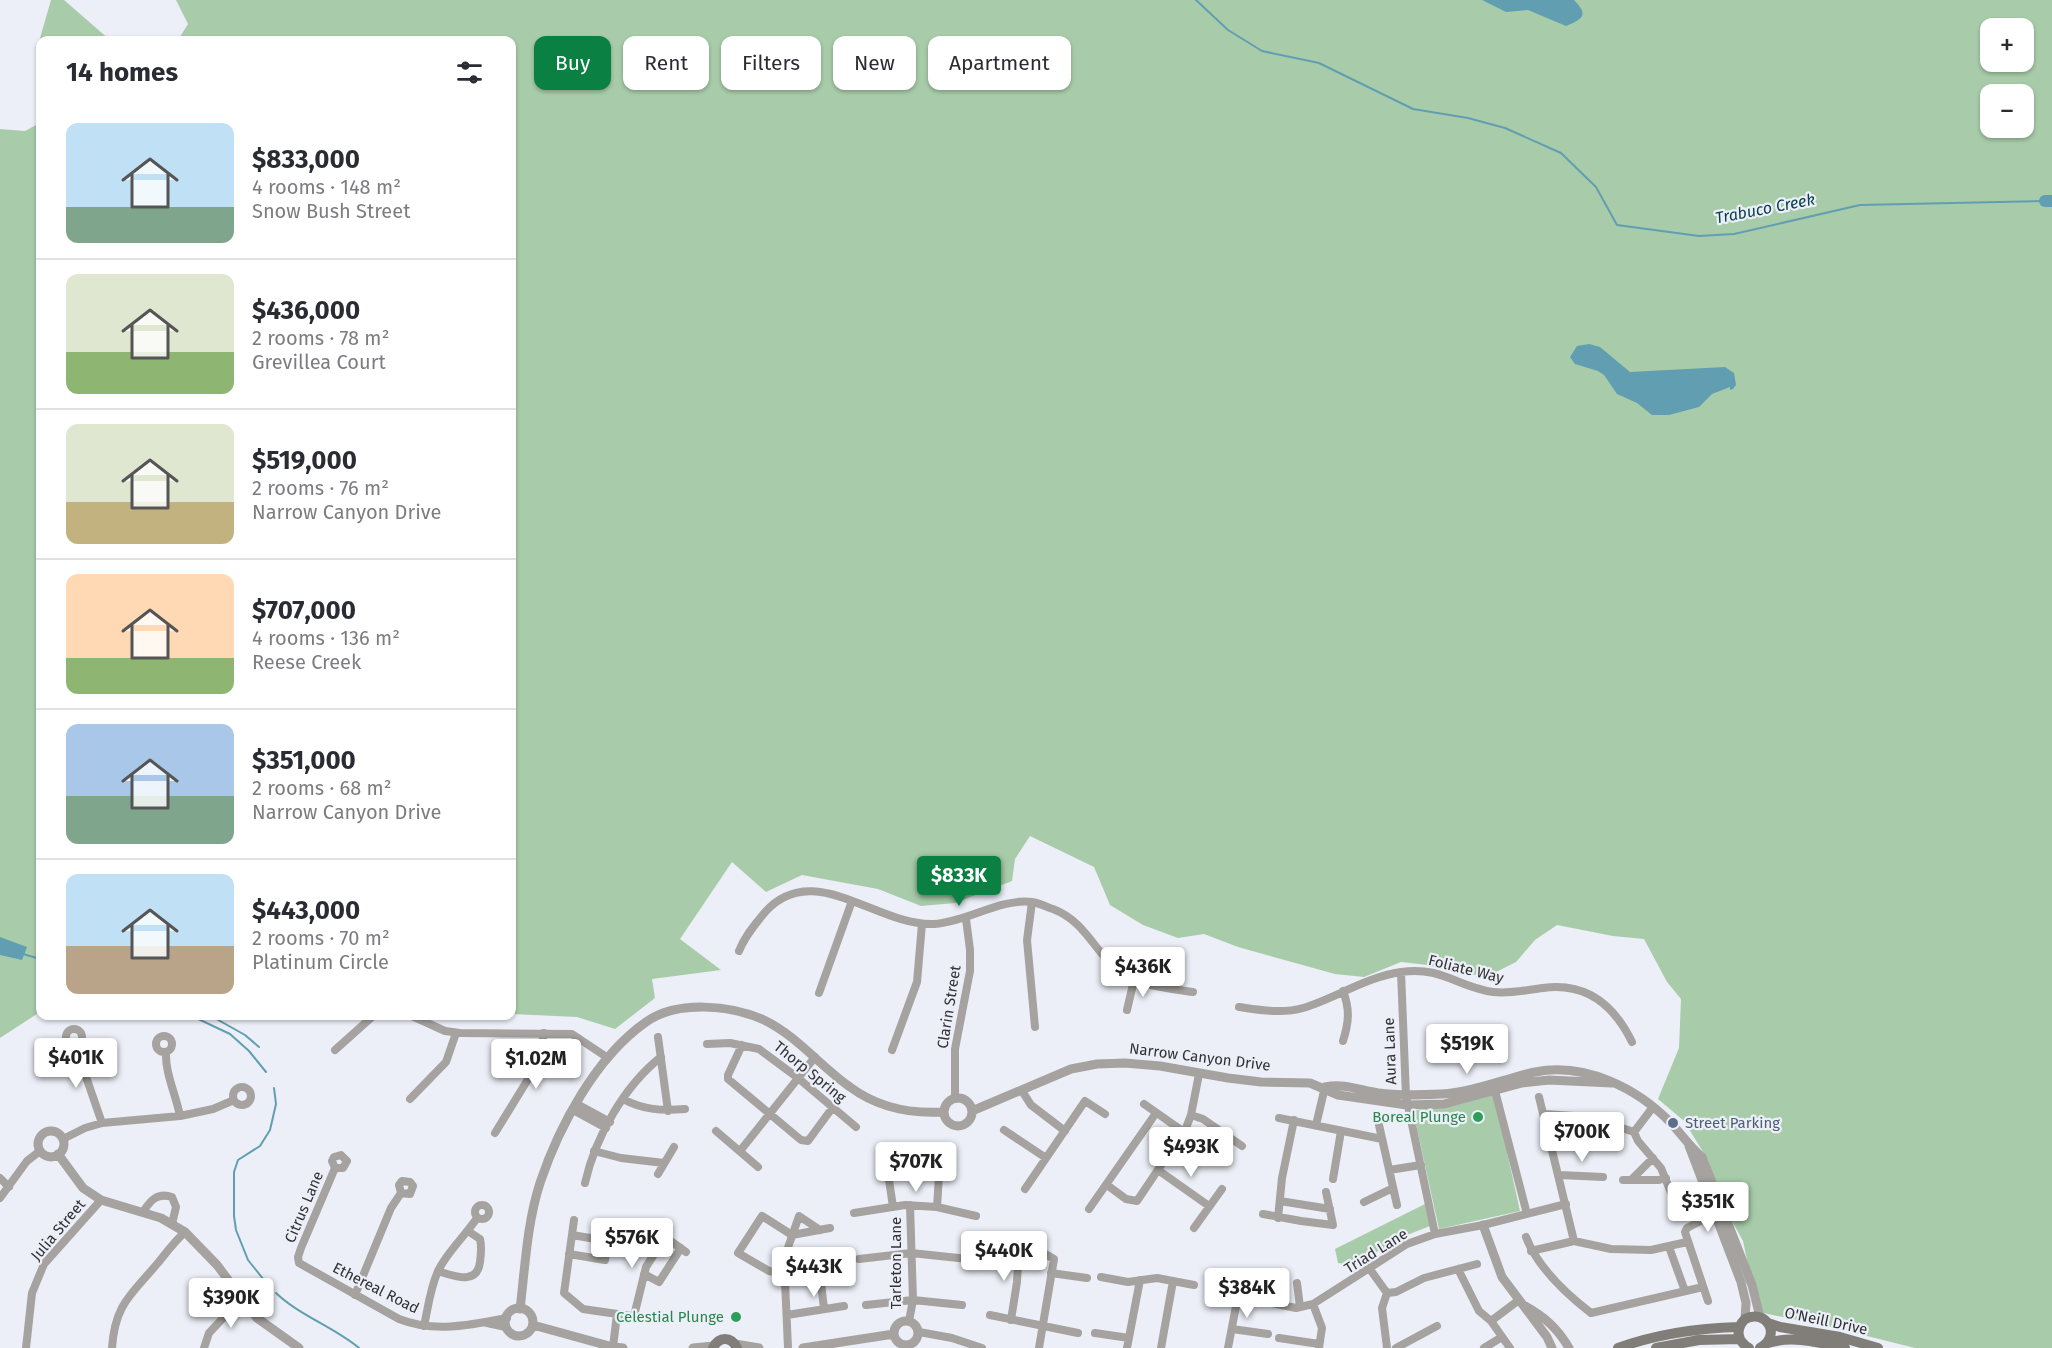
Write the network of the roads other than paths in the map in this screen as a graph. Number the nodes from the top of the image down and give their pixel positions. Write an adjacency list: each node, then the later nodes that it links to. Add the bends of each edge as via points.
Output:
1 (852, 901): 4 (street); 5 (street, via 836,894 788,895 770,906 744,938); 10 (street)
2 (1032, 902): 3 (street, via 1005,904); 7 (street, via 1057,910 1083,927 1116,969); 15 (street, via 1027,940)
3 (966, 919): 4 (street); 38 (street, Clarin Street, via 970,972 955,1049)
4 (922, 924): 25 (street, via 917,982)
5 (739, 951)
6 (1401, 972): 8 (street, Foliate Way); 20 (street, Foliate Way, via 1424,970 1443,974 1490,992 1572,987 1591,994 1609,1009 1624,1025); 40 (street, Aura Lane)
7 (1134, 980): 9 (street); 12 (street)
8 (1343, 991): 11 (street, Foliate Way, via 1301,1009); 19 (street, via 1349,1013)
9 (1193, 992)
10 (819, 993)
11 (1239, 1007)
12 (1127, 1010)
13 (369, 1020): 24 (street)
14 (421, 1020): 16 (street)
15 (1035, 1027)
16 (456, 1033): 17 (street); 36 (street, via 446,1062)
17 (544, 1033): 29 (street, via 572,1034); 66 (street, via 538,1063)
18 (658, 1037): 27 (street)
19 (1342, 1041)
20 (1632, 1042)
21 (707, 1044): 23 (street, Thorp Spring)
22 (75, 1045): 57 (street)
23 (742, 1046): 31 (street, Thorp Spring, via 759,1049); 52 (street, via 728,1079)
24 (335, 1050)
25 (892, 1050)
26 (166, 1052): 54 (street)
27 (661, 1057): 37 (street, via 636,1080); 46 (street)
28 (815, 1057): 29 (street, Narrow Canyon Drive, via 765,1021 718,1007 681,1008 648,1021); 31 (street); 48 (street, Narrow Canyon Drive, via 850,1088 874,1100 921,1113)
29 (608, 1058): 42 (street, Narrow Canyon Drive)
30 (1199, 1074): 33 (street, Narrow Canyon Drive, via 1310,1083); 34 (street, Narrow Canyon Drive, via 1160,1066 1097,1064 1071,1070); 53 (street)
31 (798, 1078): 43 (street, Thorp Spring); 52 (street)
32 (1494, 1086): 40 (street, Narrow Canyon Drive, via 1444,1104); 44 (street, Narrow Canyon Drive, via 1538,1072 1595,1074); 120 (street)
33 (1325, 1088): 40 (street, Narrow Canyon Drive, via 1338,1095); 59 (street)
34 (1022, 1091): 47 (street, Narrow Canyon Drive); 64 (street, via 1032,1105)
35 (1539, 1097): 51 (street)
36 (410, 1099)
37 (623, 1099): 46 (street, via 636,1106); 58 (street)
38 (955, 1099): 47 (street, via 968,1102); 48 (street)
39 (234, 1100): 54 (street)
40 (1406, 1100): 80 (street, Aura Lane)
41 (1144, 1104): 49 (street)
42 (575, 1107): 58 (street); 180 (street, Narrow Canyon Drive, via 560,1132 540,1184)
43 (833, 1107): 52 (street, via 808,1141 801,1140); 61 (street, Thorp Spring)
44 (1653, 1107): 68 (street); 117 (street, Narrow Canyon Drive, via 1689,1146)
45 (685, 1109): 46 (street)
46 (668, 1111)
47 (972, 1111): 48 (street, Narrow Canyon Drive, via 967,1123 959,1126 950,1124)
48 (944, 1112)
49 (1156, 1113): 67 (street); 96 (street)
50 (1105, 1114): 64 (street, via 1085,1101)
51 (1544, 1114): 68 (street, via 1589,1117); 87 (street)
52 (770, 1115): 75 (street)
53 (1191, 1115): 67 (street); 71 (street)
54 (180, 1116): 57 (street)
55 (1279, 1118): 56 (street)
56 (1294, 1120): 59 (street); 106 (street)
57 (102, 1123): 69 (street)
58 (608, 1125): 74 (street)
59 (1316, 1125): 65 (street)
60 (1379, 1125): 70 (street)
61 (856, 1127)
62 (1004, 1130): 77 (street)
63 (716, 1131): 75 (street)
64 (1065, 1131): 77 (street)
65 (1341, 1131): 70 (street); 92 (street)
66 (495, 1132)
67 (1184, 1132): 83 (street)
68 (1634, 1132): 78 (street)
69 (63, 1139): 73 (street, via 53,1131 45,1132 38,1142); 76 (street)
70 (1382, 1139): 84 (street)
71 (1242, 1146)
72 (674, 1147): 79 (street)
73 (40, 1151): 76 (street, via 46,1156); 97 (street, via 27,1161)
74 (594, 1151): 79 (street); 95 (street)
75 (740, 1151): 81 (street)
76 (58, 1154): 104 (street, via 83,1188)
77 (1046, 1158): 100 (street)
78 (1653, 1158): 91 (street); 93 (street)
79 (664, 1163): 86 (street)
80 (1421, 1165): 84 (street); 134 (street, Aura Lane)
81 (758, 1167)
82 (336, 1168): 148 (street, Citrus Lane)
83 (1158, 1170): 96 (street, via 1137,1201 1126,1199); 111 (street)
84 (1389, 1170): 98 (street)
85 (888, 1173): 112 (street)
86 (658, 1174)
87 (1559, 1175): 89 (street); 108 (street)
88 (939, 1176): 113 (street)
89 (1603, 1177)
90 (0, 1178): 97 (street)
91 (1666, 1178): 93 (street); 105 (street)
92 (1333, 1179)
93 (1632, 1179): 94 (street)
94 (1623, 1180)
95 (585, 1183)
96 (1107, 1185): 114 (street)
97 (9, 1187): 103 (street)
98 (1393, 1188): 107 (street); 110 (street)
99 (1222, 1189): 111 (street)
100 (1025, 1190)
101 (1326, 1192): 115 (street)
102 (401, 1193): 169 (street)
103 (0, 1197)
104 (101, 1200): 116 (street); 213 (street, Julia Street, via 40,1271 32,1293)
105 (1674, 1200)
106 (1280, 1201): 115 (street); 123 (street)
107 (1364, 1202)
108 (1566, 1204): 120 (street, Triad Lane); 140 (street)
109 (910, 1205): 112 (street); 113 (street); 146 (street, Tarleton Lane)
110 (1397, 1205)
111 (1209, 1206): 129 (street)
112 (893, 1207): 118 (street)
113 (937, 1207): 121 (street)
114 (1089, 1209)
115 (1330, 1209): 123 (street, via 1333,1225)
116 (143, 1212): 126 (street); 126 (street, via 160,1195 172,1197 176,1207)
117 (1718, 1212): 142 (street, via 1687,1228); 188 (street, Narrow Canyon Drive); 192 (street, Narrow Canyon Drive, via 1746,1303)
118 (854, 1213)
119 (1263, 1214): 123 (street)
120 (1527, 1214): 127 (street, Triad Lane)
121 (976, 1216)
122 (477, 1218): 132 (street)
123 (1278, 1218)
124 (574, 1220): 135 (street)
125 (611, 1222): 139 (street)
126 (172, 1224): 133 (street)
127 (1483, 1225): 134 (street, Triad Lane); 174 (street, via 1502,1277)
128 (830, 1228): 131 (street)
129 (1194, 1228)
130 (654, 1229): 137 (street)
131 (820, 1230): 136 (street); 136 (street, via 799,1216)
132 (468, 1231): 155 (street); 155 (street, via 480,1239 479,1271 467,1278)
133 (184, 1232): 171 (street, via 217,1265); 214 (street, via 130,1293 112,1334)
134 (1436, 1234): 153 (street, Triad Lane, via 1407,1244)
135 (572, 1235): 139 (street); 147 (street)
136 (792, 1235): 157 (street, via 784,1259); 157 (street, via 762,1216 738,1253 769,1271)
137 (665, 1237): 156 (street); 156 (street, via 683,1250 658,1282)
138 (1526, 1237): 145 (street)
139 (608, 1241): 147 (street, via 605,1260)
140 (1574, 1241): 144 (street, via 1611,1249); 145 (street)
141 (999, 1242): 143 (street)
142 (1687, 1242): 144 (street); 166 (street)
143 (1019, 1246): 158 (street, via 1054,1259); 187 (street)
144 (1669, 1247): 167 (street)
145 (1531, 1251): 167 (street, via 1551,1276 1591,1312)
146 (911, 1253): 149 (street); 150 (street); 172 (street, Tarleton Lane)
147 (569, 1254): 182 (street, via 564,1293 583,1309)
148 (298, 1257): 169 (street, Ethereal Road, via 305,1268)
149 (859, 1259)
150 (968, 1259)
151 (1477, 1264): 154 (street)
152 (819, 1265): 181 (street)
153 (1369, 1268): 168 (street); 175 (street, Triad Lane)
154 (1458, 1269): 168 (street); 190 (street, via 1479,1311)
155 (438, 1271): 194 (street)
156 (644, 1274): 185 (street)
157 (785, 1274): 183 (street)
158 (1051, 1274): 160 (street); 196 (street)
159 (1101, 1277): 161 (street)
160 (1087, 1278)
161 (1140, 1280): 162 (street); 204 (street)
162 (1173, 1281): 164 (street); 225 (street)
163 (1297, 1283): 179 (street)
164 (1194, 1284)
165 (1240, 1285): 170 (street)
166 (1703, 1287): 167 (street); 173 (street)
167 (1685, 1291)
168 (1387, 1293): 227 (street, via 1382,1308)
169 (355, 1295): 194 (street, Ethereal Road, via 399,1319)
170 (1238, 1296): 179 (street, Triad Lane); 197 (street)
171 (241, 1299): 215 (street, via 209,1333); 216 (street, via 257,1318)
172 (913, 1300): 176 (street); 177 (street); 189 (street, Tarleton Lane)
173 (1708, 1301)
174 (1521, 1303): 190 (street); 231 (street); 232 (street, via 1553,1326)
175 (1313, 1304): 179 (street, Triad Lane); 208 (street, via 1322,1328)
176 (866, 1305)
177 (962, 1305)
178 (844, 1306): 181 (street)
179 (1300, 1307)
180 (520, 1309): 191 (street, via 512,1311); 193 (street, via 530,1314)
181 (824, 1310): 183 (street)
182 (617, 1314): 185 (street); 210 (street)
183 (787, 1315): 220 (street)
184 (990, 1315): 187 (street)
185 (634, 1316): 186 (street)
186 (667, 1318)
187 (1011, 1320): 196 (street)
188 (1764, 1320): 192 (main road, O'Neill Drive, via 1750,1317); 209 (main road, O'Neill Drive, via 1771,1333); 237 (main road, O'Neill Drive)
189 (909, 1321): 198 (street); 201 (street, via 898,1324)
190 (1491, 1321): 203 (street)
191 (506, 1322): 193 (street, via 514,1335 522,1336); 194 (street, Ethereal Road)
192 (1742, 1323): 206 (main road); 233 (main road, O'Neill Drive, via 1667,1334)
193 (533, 1325): 210 (street)
194 (424, 1326)
195 (1437, 1326): 228 (street)
196 (1042, 1327): 199 (street); 223 (street)
197 (1232, 1329): 202 (street); 226 (street)
198 (919, 1332): 212 (street); 222 (street)
199 (1078, 1333)
200 (1095, 1333): 204 (street)
201 (894, 1334): 212 (street); 221 (street)
202 (1268, 1335)
203 (1502, 1337): 229 (street); 230 (street)
204 (1129, 1338): 224 (street)
205 (1278, 1338): 208 (street)
206 (1740, 1339): 234 (main road, via 1699,1340); 235 (main road)
207 (736, 1346): 211 (main road, via 724,1339); 219 (street)
208 (1319, 1346)
209 (1764, 1346): 236 (main road, O'Neill Drive, via 1791,1339)
210 (613, 1347): 217 (street)
211 (714, 1347): 218 (street)
212 (907, 1347)
213 (26, 1348)
214 (112, 1348)
215 (204, 1348)
216 (299, 1348)
217 (622, 1348)
218 (693, 1348)
219 (759, 1348)
220 (788, 1348)
221 (803, 1348)
222 (982, 1348)
223 (1039, 1348)
224 (1127, 1348)
225 (1161, 1348)
226 (1228, 1348)
227 (1388, 1348)
228 (1396, 1348)
229 (1484, 1348)
230 (1510, 1348)
231 (1552, 1348)
232 (1569, 1348)
233 (1618, 1348)
234 (1656, 1348)
235 (1749, 1348)
236 (1845, 1348)
237 (1878, 1348)

